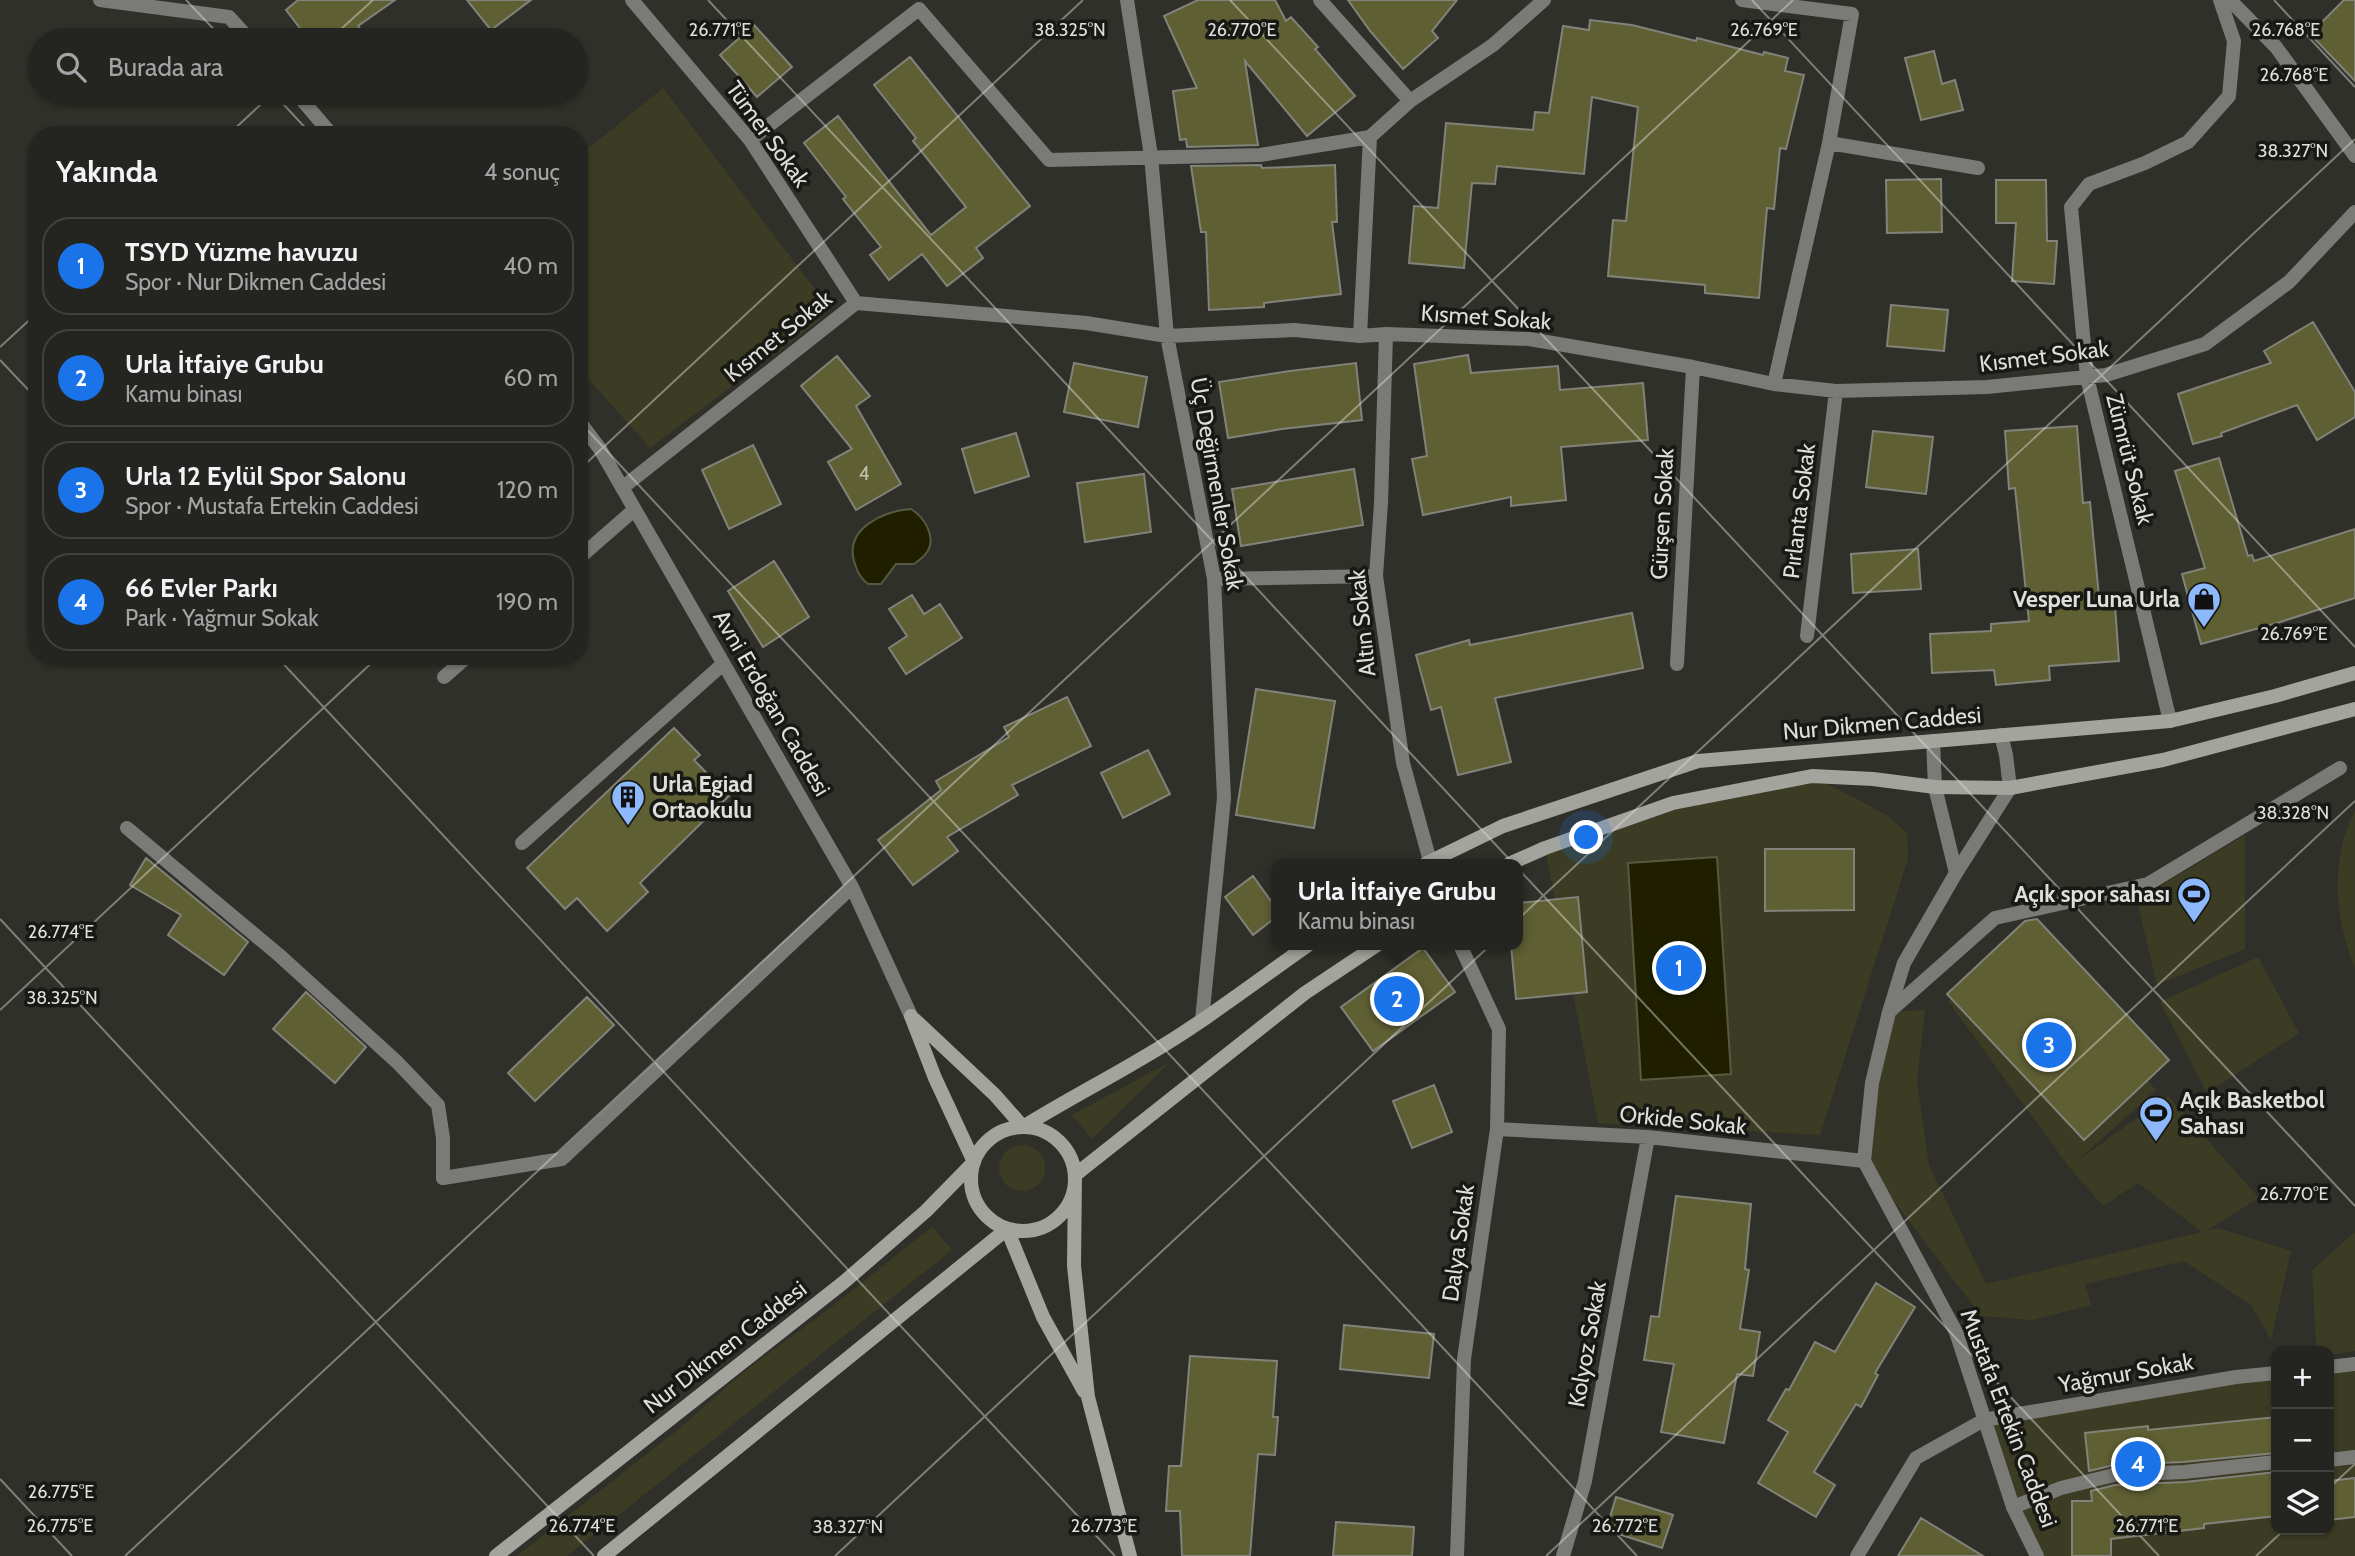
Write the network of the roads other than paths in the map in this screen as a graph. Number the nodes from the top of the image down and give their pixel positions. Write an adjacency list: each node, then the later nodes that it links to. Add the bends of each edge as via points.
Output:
1 (100, 0): 11 (street)
2 (220, 0): 11 (street)
3 (632, 0): 17 (street, Tümer Sokak)
4 (1129, 0): 19 (street, Üç Değirmenler Sokak)
5 (1320, 0): 13 (street)
6 (1544, 0): 13 (street, via 1493,45)
7 (1742, 0): 18 (street, via 1852,14)
8 (2220, 0): 28 (street, Zümrüt Sokak, via 2234,41 2229,96 2188,142 2089,184 2071,207)
9 (2230, 0): 20 (street, via 2276,47)
10 (925, 4): 17 (street); 19 (street, via 1049,160)
11 (229, 17): 12 (street)
12 (239, 28)
13 (1410, 101): 16 (street)
14 (306, 105): 15 (street)
15 (324, 126)
16 (1370, 136): 19 (street, via 1260,155); 26 (street)
17 (750, 139): 23 (street, Tümer Sokak)
18 (1829, 143): 21 (street); 29 (street)
19 (1151, 156): 25 (street, Üç Değirmenler Sokak)
20 (2355, 156)
21 (1978, 168)
22 (2355, 212): 28 (street, Kısmet Sokak, via 2289,282 2205,344)
23 (856, 303): 25 (street, Kısmet Sokak, via 1086,323); 32 (street, Kısmet Sokak)
24 (1386, 334): 26 (street, Kısmet Sokak); 27 (street, Kısmet Sokak, via 1529,339); 35 (street, Altın Sokak)
25 (1167, 336): 26 (street, Kısmet Sokak, via 1294,330); 36 (street, Üç Değirmenler Sokak)
26 (1360, 336)
27 (1693, 367): 29 (street, Kısmet Sokak); 39 (street, Gürşen Sokak)
28 (2087, 377): 30 (street, Kısmet Sokak, via 1987,387); 44 (street, Zümrüt Sokak)
29 (1774, 384): 30 (street, Kısmet Sokak)
30 (1836, 391): 37 (street, Pırlanta Sokak)
31 (588, 434): 32 (street, Avni Erdoğan Caddesi)
32 (622, 488): 33 (street, Avni Erdoğan Caddesi)
33 (634, 510): 34 (street); 38 (street, Avni Erdoğan Caddesi)
34 (588, 550)
35 (1376, 576): 36 (street); 52 (street, Altın Sokak, via 1403,763)
36 (1214, 579): 62 (street, Üç Değirmenler Sokak, via 1224,798)
37 (1807, 636)
38 (723, 664): 51 (street); 56 (street, Avni Erdoğan Caddesi)
39 (1676, 664)
40 (458, 665): 42 (street)
41 (2355, 673): 44 (main road, Nur Dikmen Caddesi)
42 (444, 677)
43 (2355, 709): 49 (main road, Nur Dikmen Caddesi, via 2163,760)
44 (2170, 721): 45 (main road, Nur Dikmen Caddesi)
45 (2001, 735): 46 (main road, Nur Dikmen Caddesi); 49 (street)
46 (1933, 741): 48 (street); 53 (main road, Nur Dikmen Caddesi, via 1698,761 1503,826)
47 (2340, 768): 60 (street, via 2148,884 1995,918)
48 (1935, 787): 49 (main road, Nur Dikmen Caddesi); 54 (main road, Nur Dikmen Caddesi, via 1812,776 1673,803); 55 (street)
49 (2010, 788): 55 (street)
50 (127, 828): 56 (street, via 279,955 438,1105 443,1178 562,1159)
51 (522, 843)
52 (1426, 859)
53 (1435, 859)
54 (1520, 859)
55 (1956, 873): 60 (street, via 1904,963)
56 (852, 887): 61 (street, Avni Erdoğan Caddesi)
57 (1301, 950): 62 (main road)
58 (1370, 950): 68 (main road, via 1305,993)
59 (1462, 950): 64 (street, Dalya Sokak, via 1499,1029)
60 (1889, 1012): 66 (street, via 1872,1083)
61 (911, 1016): 63 (main road); 67 (main road)
62 (1202, 1020): 63 (main road)
63 (1023, 1127): 67 (main road, via 1027,1128 993,1137); 68 (main road, via 1058,1141 1069,1155)
64 (1497, 1129): 65 (street, Orkide Sokak); 82 (street, Dalya Sokak, via 1464,1359)
65 (1648, 1138): 66 (street, Orkide Sokak); 83 (street, Kolyoz Sokak, via 1585,1480)
66 (1864, 1161): 74 (street, Mustafa Ertekin Caddesi, via 1956,1332)
67 (974, 1162): 69 (main road, via 971,1183 975,1200 985,1215); 79 (main road, Nur Dikmen Caddesi, via 844,1282)
68 (1075, 1175): 69 (main road, via 1071,1198 1056,1219 1032,1231); 73 (main road, via 1074,1266)
69 (1007, 1229): 73 (main road, via 1043,1317); 80 (main road)
70 (2355, 1364): 71 (street)
71 (2334, 1366)
72 (2271, 1374): 74 (street, Yağmur Sokak)
73 (1088, 1397): 81 (main road)
74 (1984, 1420): 78 (street, Mustafa Ertekin Caddesi); 84 (street, Yağmur Sokak, via 1916,1458)
75 (2355, 1457): 76 (street)
76 (2334, 1459)
77 (2271, 1463): 78 (street, via 2114,1475)
78 (2013, 1507): 85 (street, Mustafa Ertekin Caddesi)
79 (495, 1556)
80 (604, 1556)
81 (1130, 1556)
82 (1457, 1556)
83 (1563, 1556)
84 (1857, 1556)
85 (2037, 1556)

